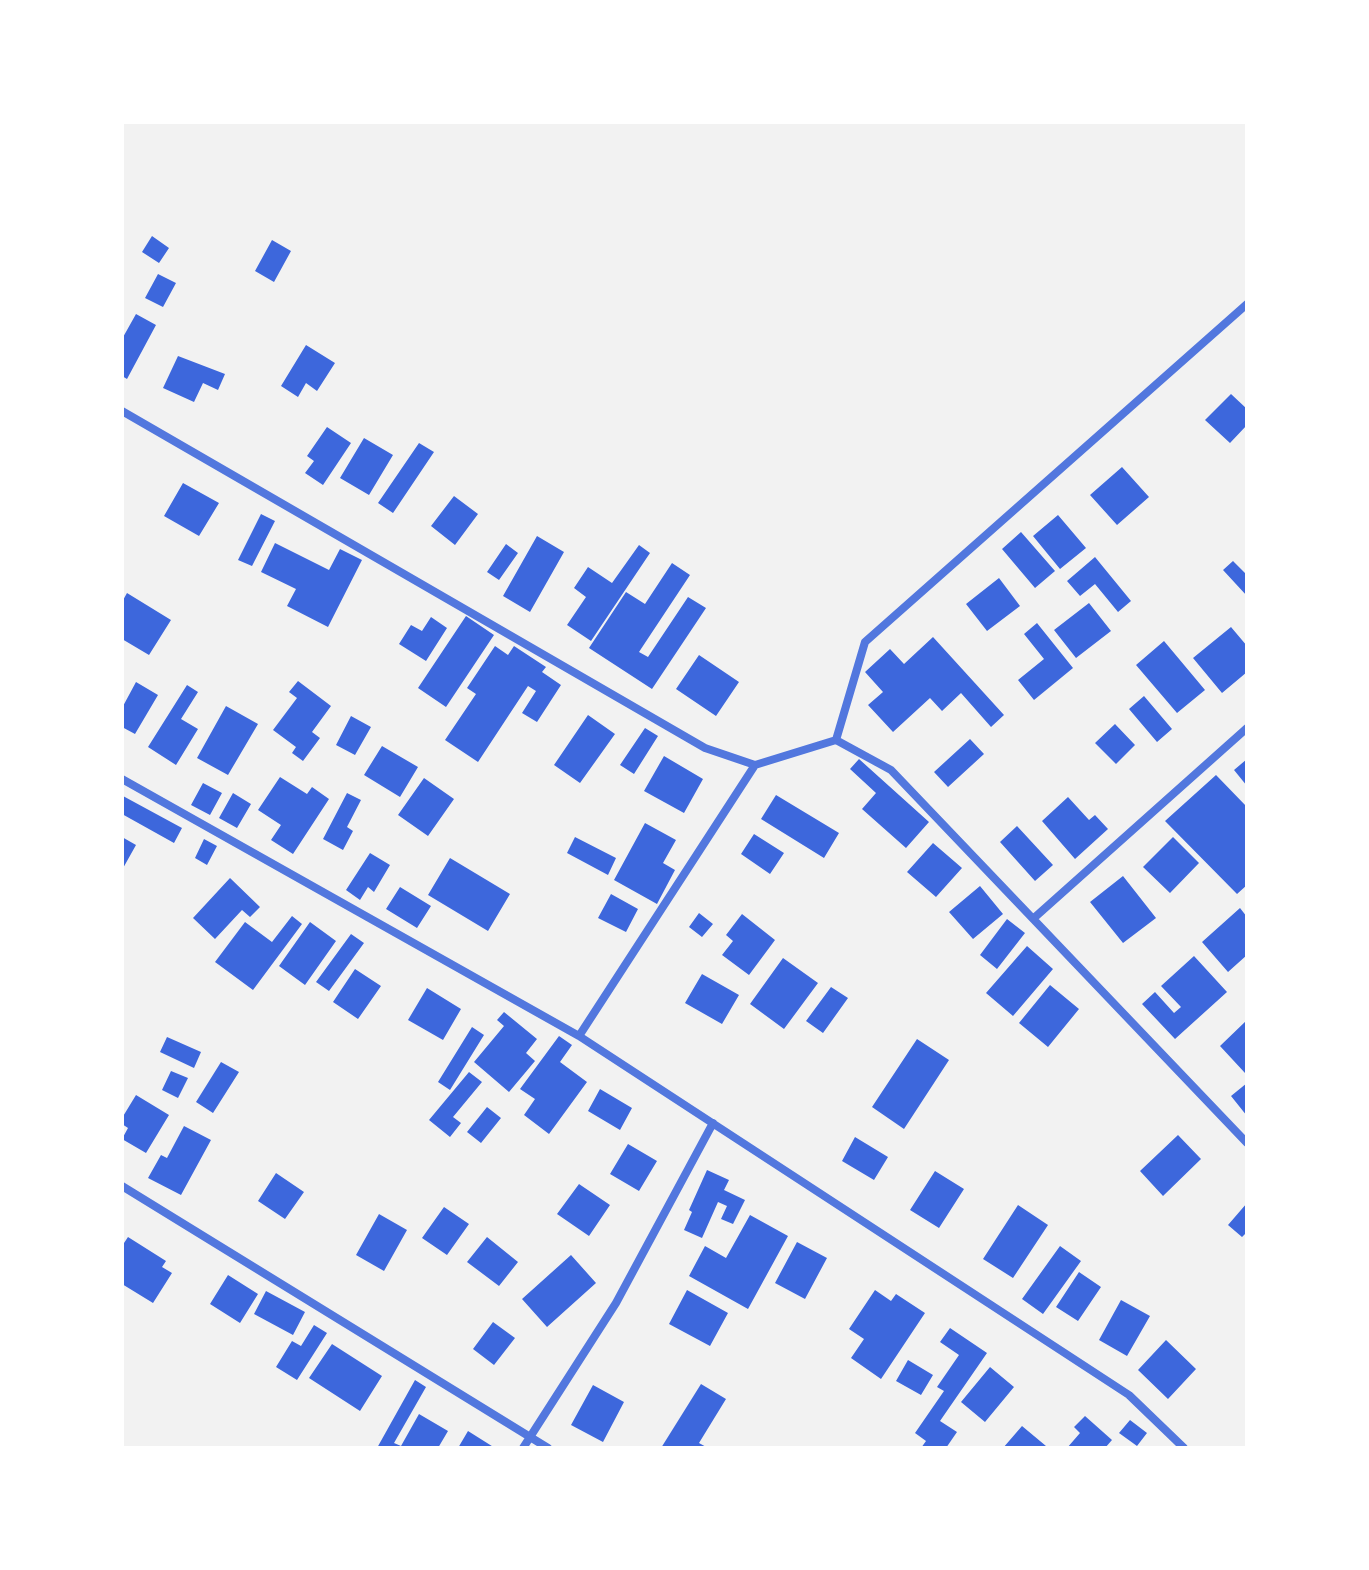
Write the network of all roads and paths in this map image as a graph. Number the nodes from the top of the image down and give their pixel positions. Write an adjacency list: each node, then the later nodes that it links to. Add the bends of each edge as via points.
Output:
1 (1247, 304): 4 (street, via 865,642)
2 (122, 411): 5 (street, via 705,748)
3 (1247, 728): 7 (street)
4 (836, 740): 5 (street); 7 (street, via 891,770)
5 (755, 765): 8 (street)
6 (122, 779): 8 (street)
7 (1034, 918): 10 (street)
8 (579, 1036): 9 (street)
9 (713, 1123): 12 (street, via 616,1303); 15 (street, via 1129,1395)
10 (1247, 1143)
11 (122, 1186): 12 (street)
12 (530, 1437): 13 (street); 14 (street)
13 (523, 1448)
14 (548, 1448)
15 (1184, 1448)

